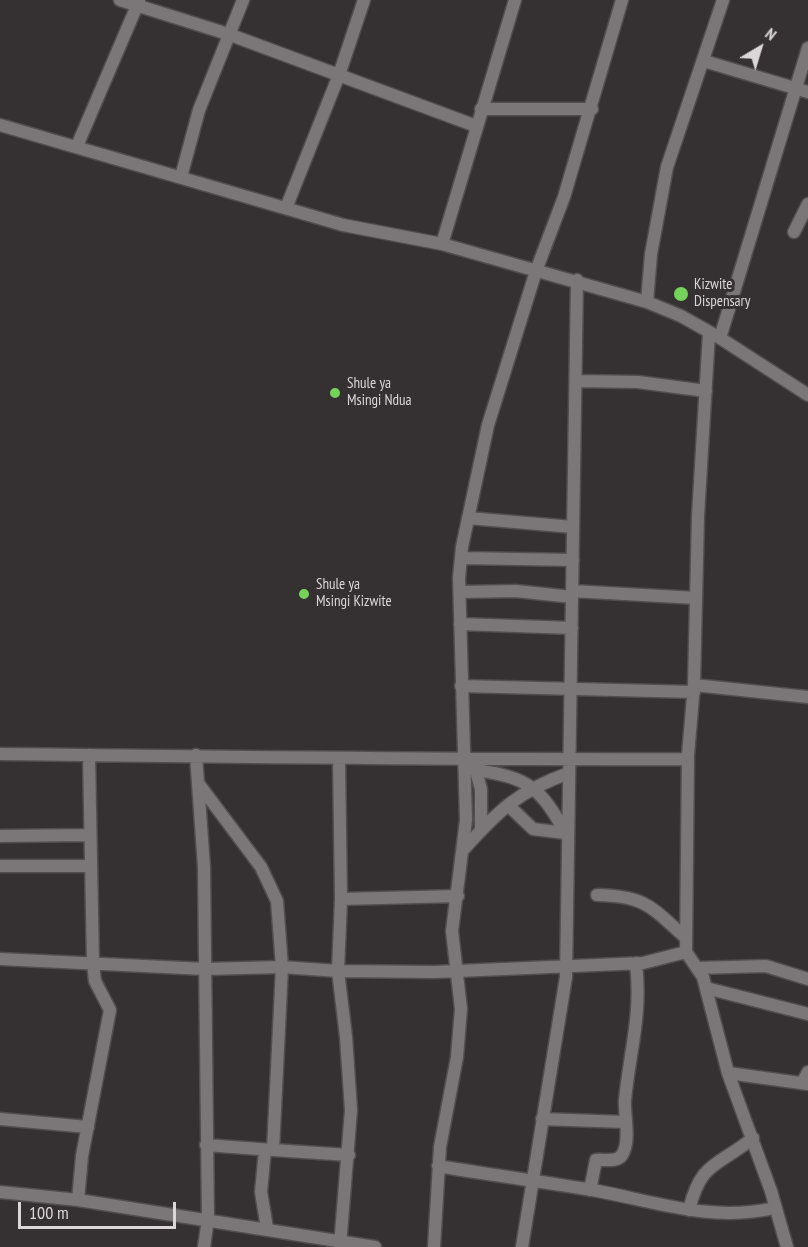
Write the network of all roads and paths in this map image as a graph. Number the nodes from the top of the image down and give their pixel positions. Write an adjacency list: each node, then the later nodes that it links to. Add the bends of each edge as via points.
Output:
1 (120, 0): 7 (street)
2 (243, 0): 8 (street)
3 (364, 0): 11 (street)
4 (515, 0): 13 (street)
5 (622, 0): 14 (street)
6 (723, 0): 10 (street)
7 (138, 3): 8 (street); 17 (street)
8 (228, 34): 11 (street); 18 (street, via 199,110)
9 (808, 48): 12 (street)
10 (704, 61): 12 (street); 25 (street, via 667,167 651,254)
11 (339, 75): 16 (street); 20 (street)
12 (802, 90): 26 (street)
13 (480, 109): 14 (street); 16 (street)
14 (591, 109): 23 (street)
15 (0, 124): 17 (street)
16 (476, 126): 22 (street)
17 (77, 146): 18 (street)
18 (181, 177): 20 (street)
19 (808, 204): 21 (street)
20 (286, 208): 22 (street, via 344,225)
21 (794, 232)
22 (442, 244): 23 (street)
23 (536, 271): 24 (street); 30 (street, via 488,425)
24 (577, 280): 25 (street); 27 (street)
25 (647, 302): 26 (street)
26 (714, 335): 28 (street); 29 (street)
27 (576, 381): 28 (street, via 638,382); 31 (street)
28 (706, 391): 36 (street)
29 (808, 395)
30 (468, 518): 31 (street); 32 (street)
31 (573, 527): 33 (street)
32 (461, 558): 33 (street); 34 (street)
33 (573, 560): 35 (street)
34 (459, 592): 35 (street); 37 (street)
35 (572, 594): 36 (street); 38 (street)
36 (696, 598): 41 (street)
37 (460, 624): 38 (street); 39 (street)
38 (572, 628): 40 (street)
39 (461, 686): 40 (street); 49 (street)
40 (571, 689): 41 (street); 46 (street)
41 (694, 689): 42 (street); 47 (street)
42 (808, 697)
43 (0, 754): 44 (street)
44 (89, 755): 45 (street); 55 (street)
45 (196, 755): 48 (street); 51 (street)
46 (570, 759): 47 (street); 49 (street); 50 (street)
47 (688, 759): 64 (street)
48 (339, 760): 49 (street); 63 (street)
49 (471, 763): 52 (street); 54 (street, via 481,789); 58 (street)
50 (569, 773): 52 (street); 56 (street)
51 (198, 783): 70 (street, via 272,885 278,901); 72 (street)
52 (534, 786): 53 (street); 56 (street)
53 (508, 805): 54 (street); 56 (street, via 533,829)
54 (481, 830): 58 (street)
55 (90, 835): 57 (street); 60 (street)
56 (566, 835): 69 (street)
57 (0, 836)
58 (463, 850): 62 (street)
59 (0, 866): 60 (street)
60 (91, 866): 68 (street)
61 (597, 895): 64 (street, via 632,897 665,918)
62 (458, 896): 63 (street); 74 (street, via 452,931)
63 (341, 899): 73 (street)
64 (685, 938): 65 (street)
65 (686, 952): 67 (street); 71 (street)
66 (0, 959): 68 (street)
67 (636, 963): 69 (street); 83 (street, via 639,1005)
68 (93, 964): 72 (street); 84 (street, via 95,981 110,1010)
69 (566, 965): 74 (street); 82 (street, via 565,998)
70 (282, 967): 72 (street); 73 (street); 87 (street)
71 (697, 968): 75 (street, via 766,966); 76 (street)
72 (205, 969): 86 (street)
73 (338, 971): 74 (street); 88 (street, via 351,1110)
74 (456, 971): 89 (street, via 461,1009 457,1057)
75 (808, 979)
76 (706, 988): 77 (street); 79 (street)
77 (808, 1014)
78 (808, 1071): 80 (street)
79 (729, 1073): 80 (street); 85 (street)
80 (805, 1084)
81 (0, 1119): 84 (street)
82 (542, 1119): 83 (street); 90 (street)
83 (625, 1122): 91 (street, via 622,1155 596,1160)
84 (88, 1127): 93 (street)
85 (753, 1138): 94 (street); 95 (street, via 705,1172 695,1185)
86 (206, 1145): 87 (street); 96 (street)
87 (269, 1150): 88 (street); 97 (street, via 261,1192)
88 (349, 1155): 98 (street)
89 (438, 1166): 90 (street); 101 (street)
90 (532, 1182): 91 (street); 102 (street)
91 (590, 1190): 95 (street)
92 (0, 1192): 93 (street)
93 (78, 1200): 96 (street)
94 (775, 1208): 95 (street, via 727,1215); 103 (street)
95 (689, 1210)
96 (208, 1219): 97 (street); 99 (street)
97 (267, 1228): 98 (street)
98 (340, 1244): 100 (street)
99 (204, 1247)
100 (375, 1247)
101 (434, 1247)
102 (522, 1247)
103 (787, 1247)

